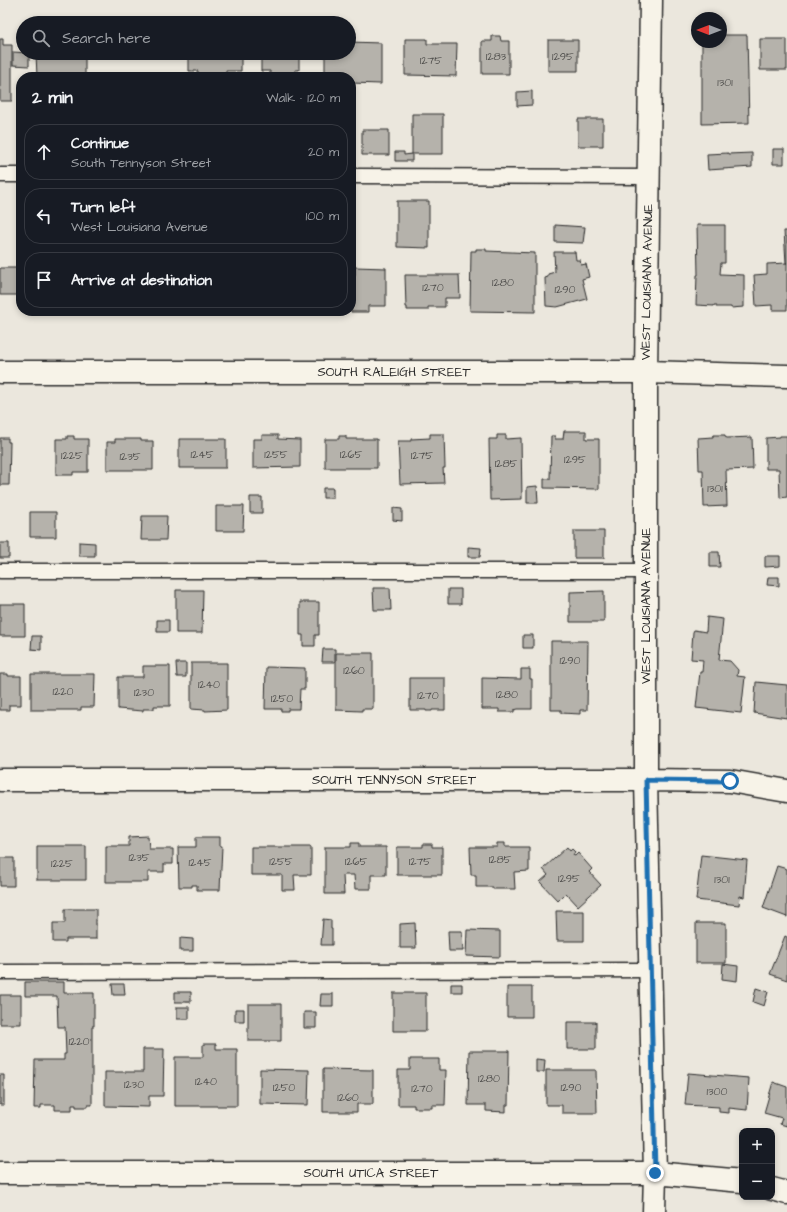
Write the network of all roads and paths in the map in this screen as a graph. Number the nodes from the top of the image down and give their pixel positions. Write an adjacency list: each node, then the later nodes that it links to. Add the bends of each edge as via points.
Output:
1 (651, 0): 5 (street, WEST LOUISIANA AVENUE)
2 (0, 175): 3 (lane)
3 (16, 175)
4 (356, 176): 5 (lane)
5 (649, 177): 7 (street, WEST LOUISIANA AVENUE)
6 (0, 372): 7 (street, SOUTH RALEIGH STREET)
7 (646, 372): 8 (street, SOUTH RALEIGH STREET); 10 (street, WEST LOUISIANA AVENUE)
8 (787, 376)
9 (0, 571): 10 (lane)
10 (646, 571): 12 (street, WEST LOUISIANA AVENUE)
11 (0, 780): 12 (street, SOUTH TENNYSON STREET)
12 (646, 780): 13 (street, SOUTH TENNYSON STREET, via 730,781); 14 (street, WEST LOUISIANA AVENUE)
13 (787, 791)
14 (650, 970): 15 (lane); 17 (street, WEST LOUISIANA AVENUE)
15 (0, 972)
16 (0, 1173): 17 (street, SOUTH UTICA STREET)
17 (655, 1173): 18 (street, SOUTH UTICA STREET); 21 (street, WEST LOUISIANA AVENUE)
18 (739, 1181)
19 (775, 1190): 20 (street)
20 (787, 1193)
21 (654, 1212)

